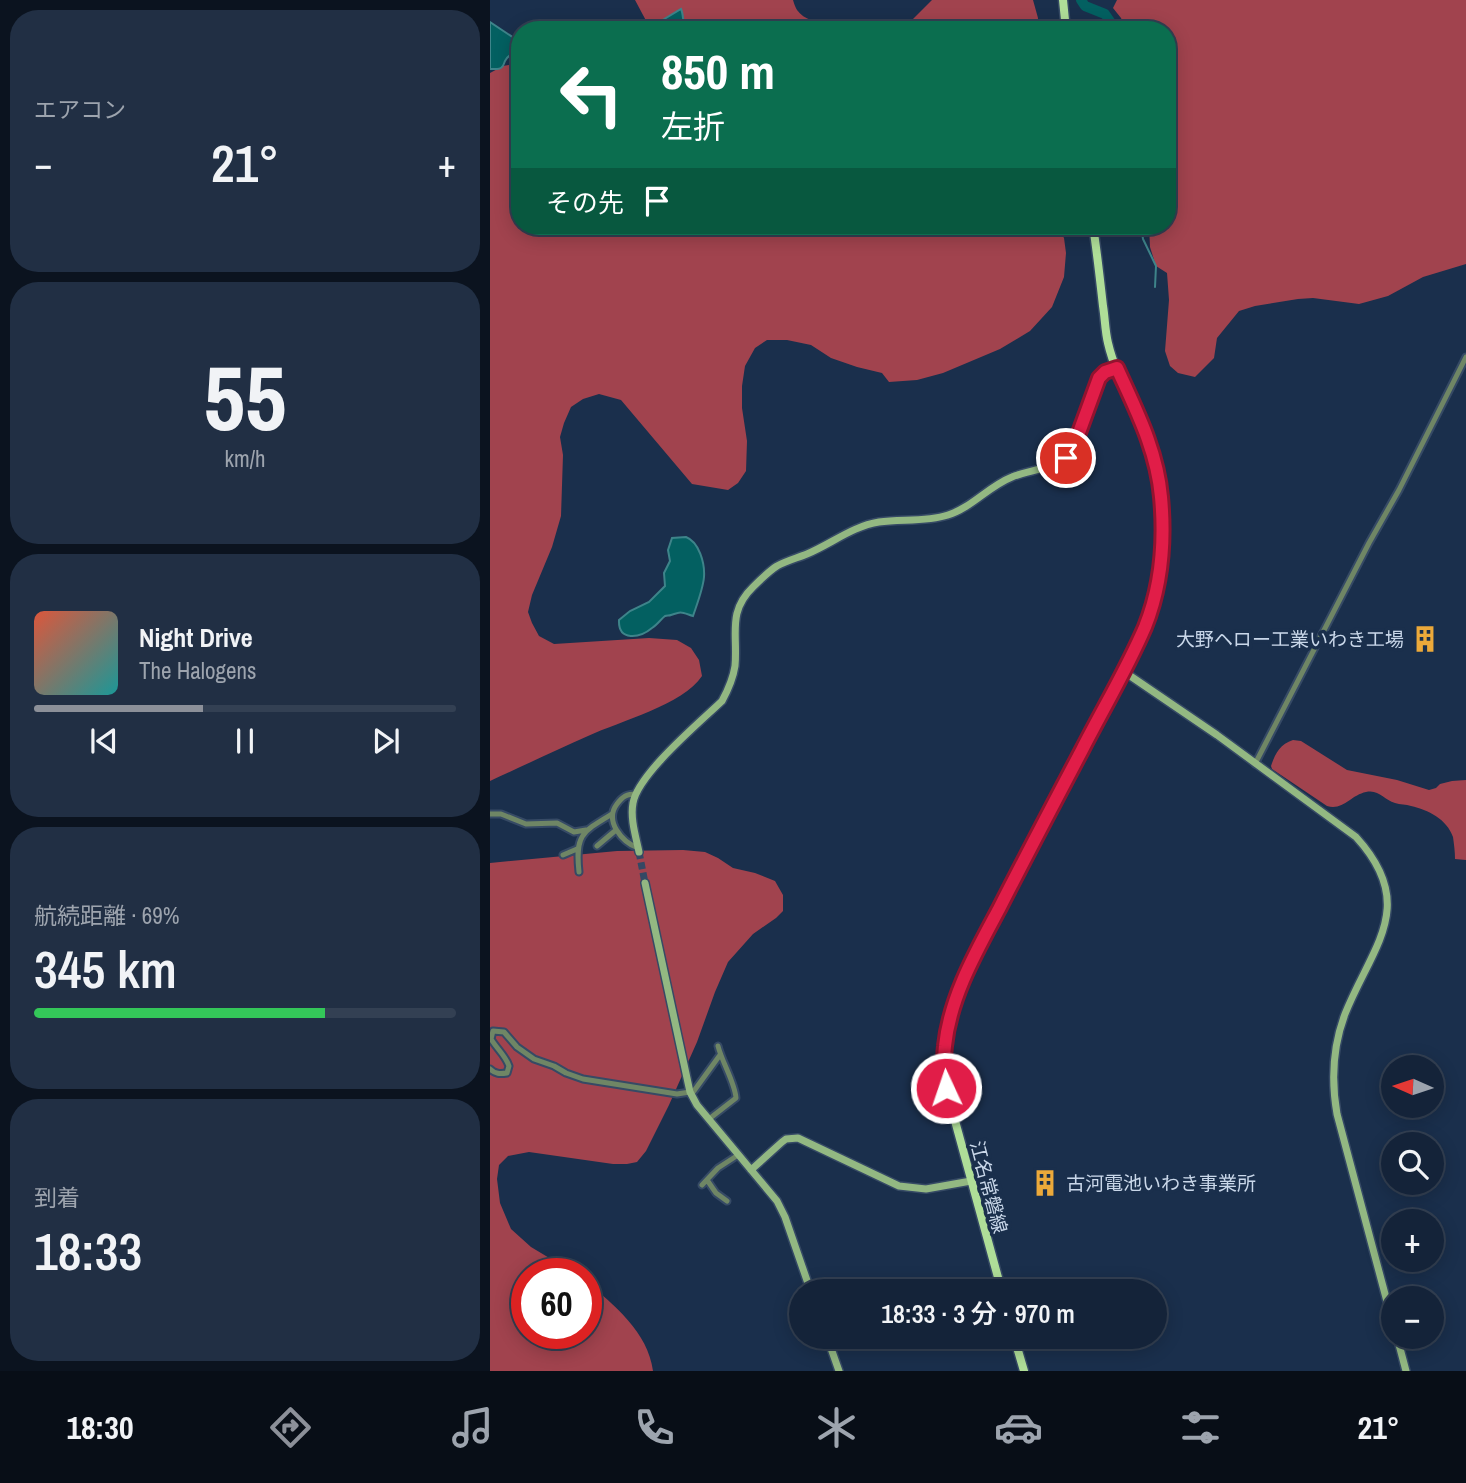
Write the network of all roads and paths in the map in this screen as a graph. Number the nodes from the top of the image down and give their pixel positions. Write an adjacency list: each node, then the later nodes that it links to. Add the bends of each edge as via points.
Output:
1 (1063, 0): 2 (main road)
2 (1065, 21)
3 (1094, 235): 5 (main road, 江名常磐線, via 1108,343)
4 (1466, 357): 7 (street)
5 (1117, 368): 6 (main road, 江名常磐線, via 1153,451 1162,521 1155,595); 8 (street, via 1099,378 1066,458 1011,477 951,514 863,526 776,567 752,587 738,607 735,667 722,701 660,762)
6 (1123, 671): 7 (street); 26 (main road, 江名常磐線, via 993,920 952,1009 944,1048 946,1088)
7 (1255, 764): 30 (street, via 1356,838 1375,859 1384,883 1388,909 1384,929 1345,1014 1333,1069 1337,1114)
8 (636, 794): 10 (street, via 625,795); 15 (street, via 633,814)
9 (490, 814): 11 (street, via 526,824 557,823 574,832)
10 (612, 814): 11 (street); 12 (street)
11 (586, 830): 14 (street)
12 (616, 830): 13 (street); 15 (street)
13 (597, 846)
14 (577, 849): 16 (street); 17 (street)
15 (638, 850)
16 (563, 855)
17 (579, 872)
18 (645, 883): 22 (street)
19 (718, 1046): 20 (street)
20 (720, 1055): 22 (street); 23 (street, via 736,1098)
21 (490, 1069): 22 (street, via 497,1073 509,1070 506,1057 491,1039 493,1031 500,1031 534,1059 583,1080)
22 (690, 1093): 23 (street)
23 (709, 1119): 24 (street)
24 (738, 1155): 25 (street); 27 (street, via 705,1183)
25 (751, 1170): 26 (street, via 786,1139 797,1139 899,1186 926,1189); 28 (street, via 785,1217)
26 (971, 1181): 29 (main road, 江名常磐線)
27 (727, 1201)
28 (806, 1279)
29 (998, 1279)
30 (1383, 1286)
31 (831, 1349): 34 (street)
32 (1018, 1349): 35 (main road)
33 (1400, 1349): 36 (street)
34 (839, 1371)
35 (1024, 1371)
36 (1406, 1371)

